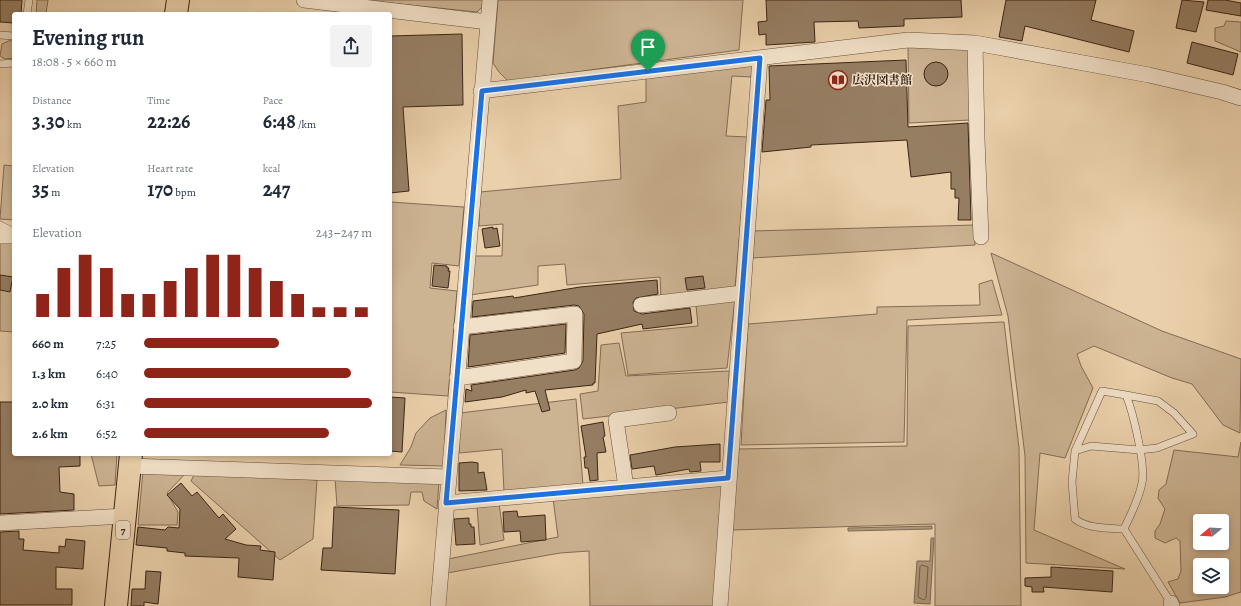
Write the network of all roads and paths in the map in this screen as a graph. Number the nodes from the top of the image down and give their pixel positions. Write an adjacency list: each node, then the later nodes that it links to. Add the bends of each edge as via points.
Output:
1 (29, 0): 5 (lane)
2 (178, 0): 6 (main road)
3 (304, 0): 7 (street)
4 (490, 0): 7 (street)
5 (28, 12)
6 (176, 12)
7 (488, 22): 14 (street)
8 (0, 35): 9 (lane)
9 (12, 36)
10 (976, 43): 11 (street, via 908,40); 15 (street, via 1149,75); 20 (street)
11 (760, 58): 14 (street); 21 (street)
12 (12, 63): 13 (lane)
13 (0, 64)
14 (482, 91): 23 (street)
15 (1241, 98)
16 (0, 225): 17 (lane)
17 (12, 231)
18 (0, 236): 19 (street)
19 (12, 236)
20 (981, 237)
21 (742, 293): 22 (street); 31 (street)
22 (641, 305)
23 (461, 327): 24 (street); 24 (street, via 574,314 574,361)
24 (457, 378): 30 (street)
25 (1126, 395): 27 (lane, via 1133,411); 27 (lane, via 1158,400 1193,434 1157,448); 28 (lane, via 1102,391)
26 (669, 413): 32 (street, via 616,420)
27 (1140, 450): 28 (lane, via 1091,446); 36 (lane, via 1143,481)
28 (1075, 451): 36 (lane, via 1072,482 1075,519 1081,524)
29 (130, 460): 30 (street); 34 (main road, 7)
30 (448, 477): 33 (street)
31 (728, 478): 32 (street); 40 (street)
32 (626, 487): 33 (street)
33 (446, 503): 39 (street)
34 (125, 516): 35 (street); 38 (main road, 7)
35 (0, 523)
36 (1124, 529): 37 (lane)
37 (1172, 605)
38 (116, 606)
39 (438, 606)
40 (720, 606)

